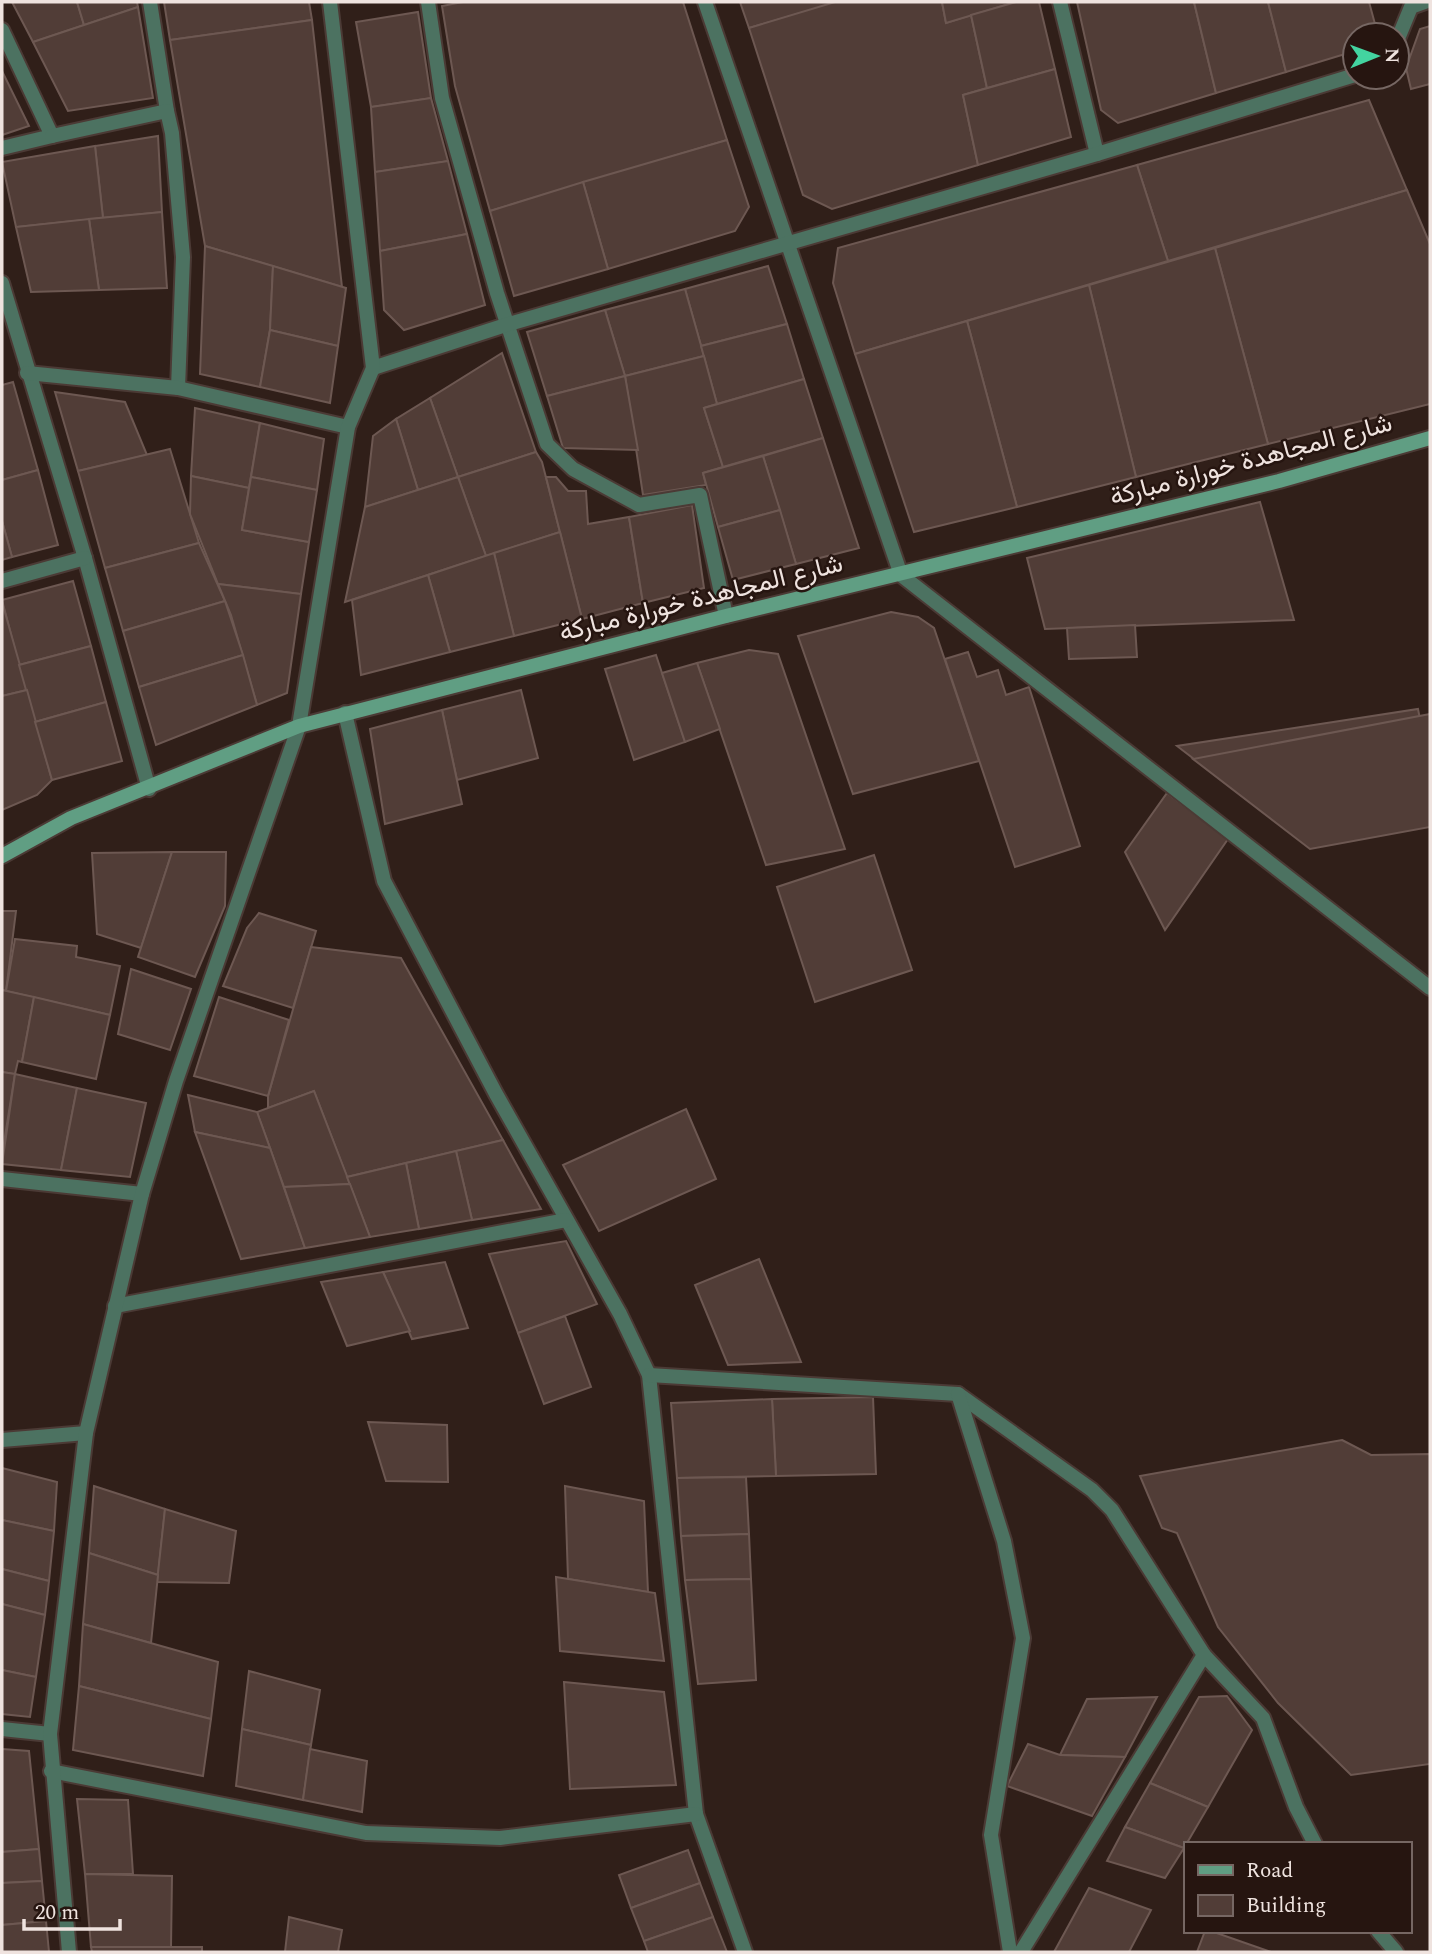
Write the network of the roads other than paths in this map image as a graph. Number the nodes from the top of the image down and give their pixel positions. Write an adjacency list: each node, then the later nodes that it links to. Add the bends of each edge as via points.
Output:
1 (150, 2): 10 (street)
2 (330, 2): 17 (street)
3 (428, 2): 16 (street, via 442,98 496,293)
4 (705, 2): 14 (street)
5 (1060, 2): 13 (street)
6 (1425, 2): 7 (street, via 1412,6)
7 (1406, 21)
8 (2, 30): 11 (street)
9 (1341, 79): 13 (street)
10 (167, 111): 11 (street); 19 (street, via 183,257)
11 (51, 136): 12 (street)
12 (2, 148)
13 (1097, 154): 14 (street)
14 (788, 245): 16 (street); 23 (street)
15 (2, 284): 18 (street)
16 (509, 324): 17 (street); 25 (street, via 547,444 573,469 639,505 700,495)
17 (373, 368): 20 (street)
18 (27, 373): 19 (street); 22 (street)
19 (178, 388): 20 (street)
20 (348, 427): 27 (street)
21 (1430, 438): 23 (street, شارع المجاهدة خورارة مباركة, via 1279,481)
22 (85, 558): 24 (street); 28 (street)
23 (901, 575): 25 (street, شارع المجاهدة خورارة مباركة); 30 (street)
24 (2, 581)
25 (726, 616): 26 (street, شارع المجاهدة خورارة مباركة)
26 (345, 713): 27 (street, شارع المجاهدة خورارة مباركة); 33 (street, via 384,881)
27 (299, 726): 28 (street, شارع المجاهدة خورارة مباركة); 32 (street, via 176,1081)
28 (149, 789): 29 (street, شارع المجاهدة خورارة مباركة, via 71,818)
29 (2, 856)
30 (1430, 988)
31 (2, 1179): 32 (street)
32 (142, 1194): 34 (street)
33 (566, 1220): 34 (street); 35 (street)
34 (115, 1306): 37 (street)
35 (649, 1375): 36 (street); 43 (street)
36 (958, 1394): 39 (street, via 1092,1490 1112,1510); 48 (street, via 1004,1541 1023,1639 992,1835)
37 (86, 1433): 38 (street); 41 (street)
38 (2, 1440)
39 (1204, 1655): 44 (street, via 1263,1718); 49 (street)
40 (2, 1729): 41 (street)
41 (50, 1734): 42 (street)
42 (51, 1771): 43 (street, via 366,1833 500,1838); 46 (street)
43 (696, 1814): 47 (street)
44 (1314, 1842)
45 (1380, 1933): 50 (street)
46 (69, 1952)
47 (745, 1952)
48 (1010, 1952)
49 (1021, 1952)
50 (1396, 1952)

